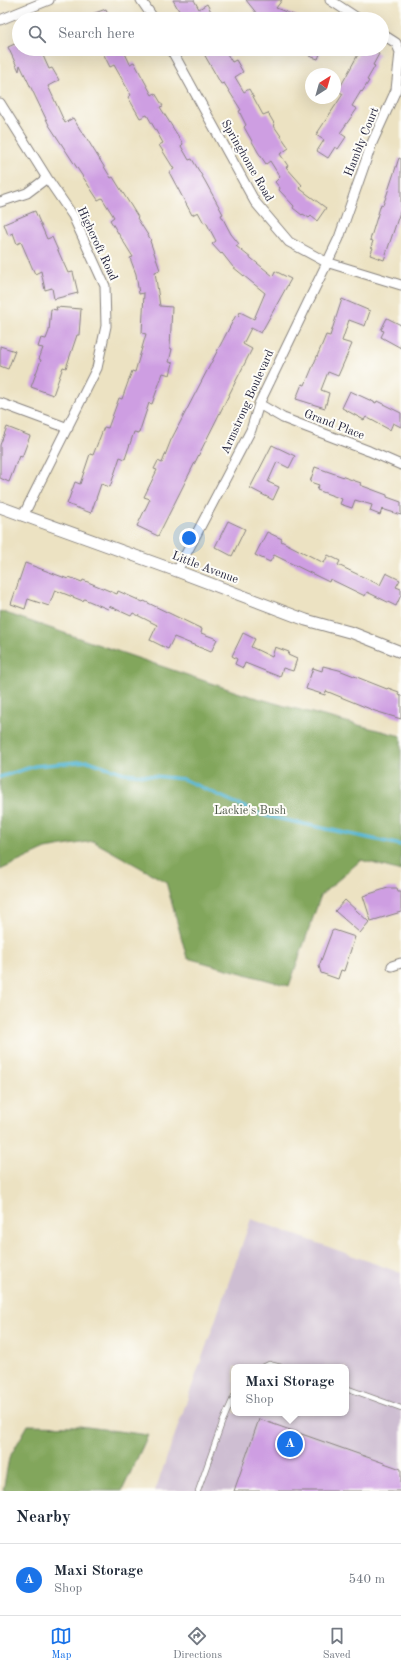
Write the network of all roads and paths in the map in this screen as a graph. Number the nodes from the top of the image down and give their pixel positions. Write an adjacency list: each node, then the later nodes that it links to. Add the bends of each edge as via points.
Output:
1 (49, 0): 4 (street)
2 (141, 0): 5 (street)
3 (330, 0): 6 (street)
4 (20, 12)
5 (149, 12)
6 (348, 12)
7 (12, 15): 8 (street)
8 (0, 20)
9 (389, 38): 14 (street, Hambly Court, via 396,43 400,52 396,90 372,143 339,238)
10 (175, 56): 14 (street, Springhome Road, via 254,202 288,242)
11 (0, 103): 12 (street, Highcroft Road)
12 (47, 178): 13 (street, via 26,193); 18 (street, Highcroft Road, via 73,216 105,286 106,326 97,368)
13 (0, 202)
14 (326, 262): 15 (street, Springhome Road); 17 (street, Armstrong Boulevard)
15 (401, 285)
16 (0, 403): 18 (street)
17 (259, 404): 19 (street, Grand Place, via 282,418); 22 (street, Armstrong Boulevard, via 251,430)
18 (68, 428): 21 (street, Highcroft Road)
19 (401, 465)
20 (0, 507): 21 (street, Little Avenue)
21 (23, 516): 22 (street, Little Avenue)
22 (176, 571): 23 (street, Little Avenue, via 306,620 353,632)
23 (401, 652)
24 (401, 963): 25 (street)
25 (392, 966)
26 (349, 1389): 28 (lane)
27 (231, 1403): 29 (lane)
28 (401, 1408)
29 (198, 1491)

